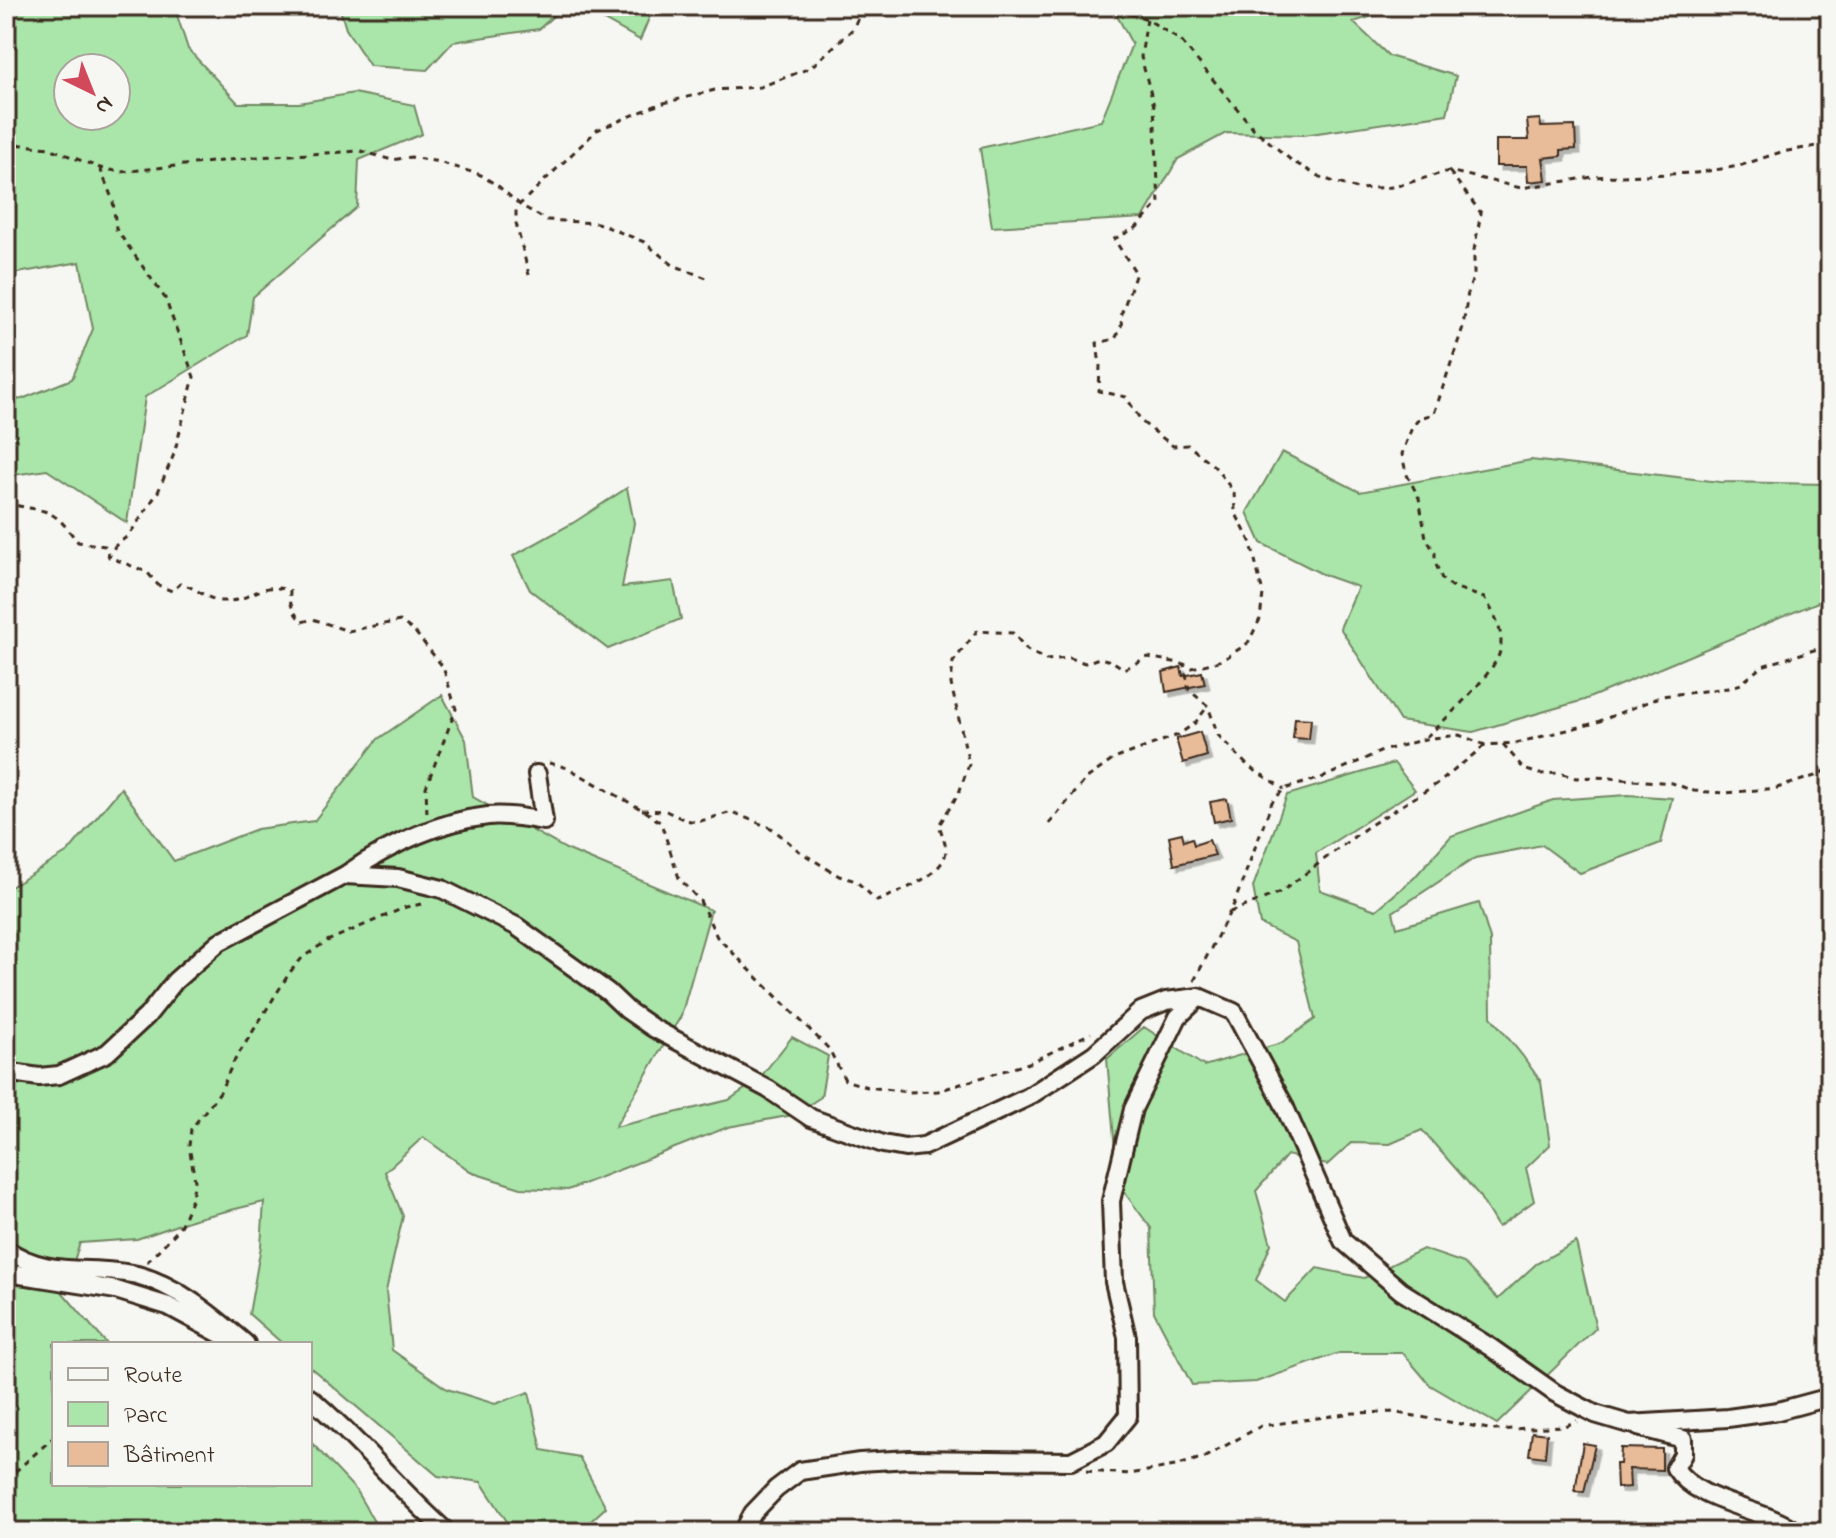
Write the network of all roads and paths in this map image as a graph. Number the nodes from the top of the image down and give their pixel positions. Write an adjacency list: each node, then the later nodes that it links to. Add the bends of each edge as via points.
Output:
1 (863, 6): 8 (path, via 853,29 810,68 760,87 715,90 660,104 597,130)
2 (1106, 6): 3 (path)
3 (1147, 19): 7 (path, via 1181,41 1254,129 1322,178 1357,189 1394,187); 14 (path, via 1141,57 1154,106 1159,203 1136,228 1114,239 1136,273 1115,339 1097,343 1099,391 1126,397 1142,422 1173,446 1188,445 1214,466 1234,492 1235,512 1251,543 1263,594 1260,619 1248,643 1223,660 1192,668)
4 (6, 143): 6 (path, via 49,148)
5 (1830, 144): 7 (path, via 1696,173 1593,177 1521,188)
6 (100, 168): 8 (path, via 121,172 361,151 392,160 439,162 481,175); 12 (path, via 113,201 116,229 165,298 194,377 158,492)
7 (1449, 171): 16 (path, via 1481,213 1474,275 1434,414 1419,418 1402,454 1442,579 1484,598 1500,629 1500,654 1460,706)
8 (519, 204): 9 (path, via 516,223); 10 (path, via 546,220 597,223 644,242 673,265)
9 (529, 275)
10 (709, 279)
11 (6, 501): 12 (path, via 61,520 78,542 105,546)
12 (109, 557): 24 (path, via 147,572 172,591 180,584 193,586 219,601 277,586 290,591 289,601 302,622 313,619 348,631 400,621 415,632 443,667 456,709 426,787)
13 (1830, 645): 17 (path, via 1762,666 1728,688 1662,696 1595,723)
14 (1184, 664): 15 (path, via 1189,690); 22 (path, via 1148,657 1124,669 1099,658 1085,663 1046,660 1027,650 1013,633 977,631 953,662 951,684 969,764 939,825 945,855 911,887 877,901 856,881 799,851 773,829 732,812 697,822 666,811)
15 (1208, 706): 21 (path, via 1218,735 1248,766); 23 (path, via 1178,735 1114,759 1087,778)
16 (1425, 739): 18 (path, via 1459,735); 21 (path)
17 (1503, 744): 18 (path); 19 (path, via 1524,769 1539,774 1672,783 1694,791 1777,788)
18 (1485, 745): 27 (path, via 1281,892)
19 (1830, 767)
20 (537, 774): 22 (path, via 554,762); 24 (street, via 544,821 489,816)
21 (1284, 789): 27 (path, via 1272,802)
22 (642, 810): 29 (path, via 661,823 679,878 700,901 717,937 829,1049 845,1080 867,1087 938,1091 1029,1063)
23 (1049, 824)
24 (429, 831): 25 (street, via 374,855)
25 (345, 875): 28 (street, via 398,878 479,906 516,926 653,1028 811,1118 905,1148 924,1146 1028,1097 1094,1054 1141,1011); 30 (street, via 219,942 107,1053 59,1075)
26 (439, 901): 34 (path, via 368,921 313,949 290,972 220,1092 191,1129 191,1201 179,1229)
27 (1230, 912): 28 (path)
28 (1192, 998): 40 (street, via 1234,1012 1283,1103 1343,1241 1401,1291); 43 (street, via 1133,1109 1111,1201 1114,1282 1127,1337 1128,1416 1106,1443 1071,1461)
29 (1098, 1029)
30 (6, 1072)
31 (6, 1249): 32 (street)
32 (52, 1268): 34 (street); 35 (street)
33 (6, 1273): 35 (street)
34 (137, 1275): 37 (street, via 206,1310)
35 (34, 1277): 36 (street, via 116,1290 168,1306)
36 (239, 1342)
37 (241, 1342)
38 (1830, 1397): 41 (street, via 1728,1418)
39 (312, 1400): 45 (street)
40 (1595, 1414): 41 (street); 43 (path, via 1564,1426 1495,1430 1392,1412 1353,1413 1261,1426 1205,1457 1130,1474 1077,1469)
41 (1629, 1424): 47 (street, via 1683,1439 1675,1468 1682,1479)
42 (52, 1439): 44 (path)
43 (1057, 1460): 46 (street, via 910,1459 800,1471 753,1513)
44 (6, 1480)
45 (447, 1532)
46 (743, 1532)
47 (1797, 1532)

